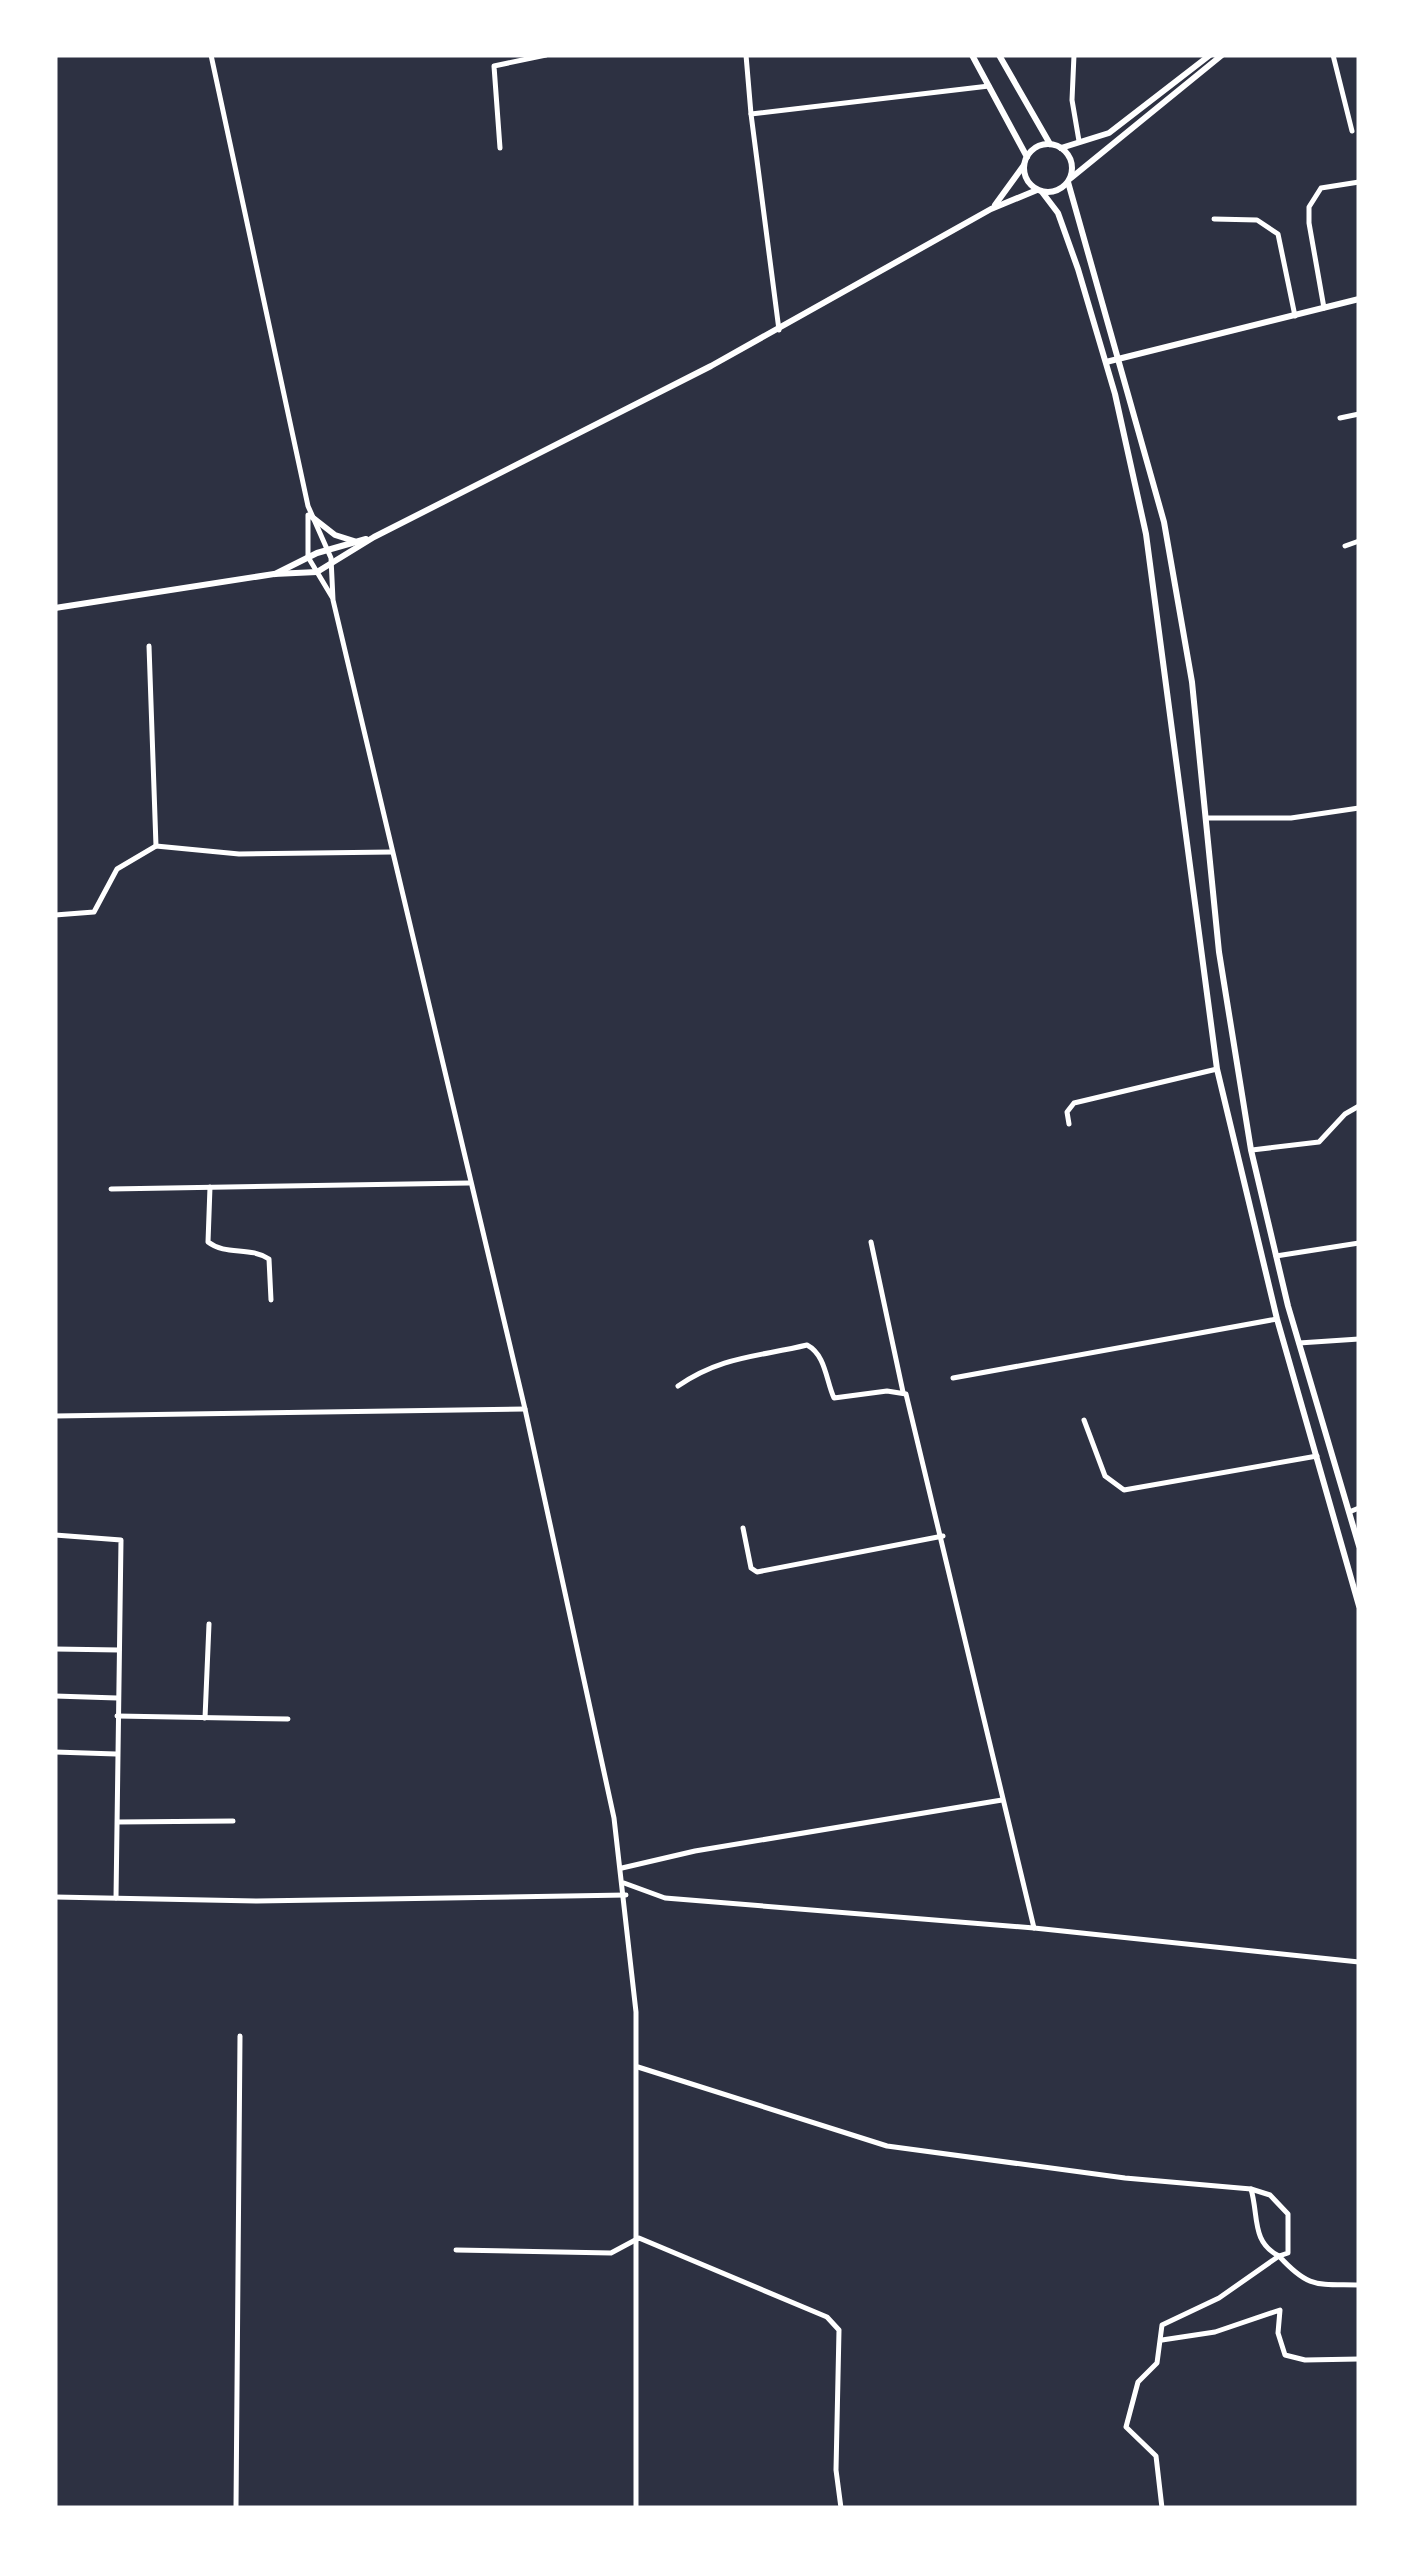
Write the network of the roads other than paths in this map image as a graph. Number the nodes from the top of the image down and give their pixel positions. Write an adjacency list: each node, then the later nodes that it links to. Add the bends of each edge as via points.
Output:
1 (211, 55): 33 (street)
2 (546, 55): 17 (street, via 494,66)
3 (746, 55): 12 (street)
4 (972, 55): 10 (main road)
5 (999, 55): 15 (main road)
6 (1074, 55): 16 (street)
7 (1210, 55): 11 (main road)
8 (1222, 55): 13 (main road)
9 (1333, 55): 14 (street)
10 (989, 86): 12 (street); 19 (main road)
11 (1140, 111): 13 (main road); 16 (main road)
12 (751, 114): 28 (street)
13 (1145, 119): 20 (main road)
14 (1352, 131)
15 (1050, 144): 18 (main road); 19 (main road, via 1035,148)
16 (1079, 145): 18 (main road)
17 (500, 148)
18 (1061, 148): 20 (main road, via 1071,159)
19 (1026, 161): 22 (main road, via 1026,177); 23 (main road)
20 (1070, 180): 22 (main road, via 1060,190); 29 (main road)
21 (1359, 182): 26 (street, via 1321,188 1309,207)
22 (1040, 191): 23 (main road); 30 (main road, via 1064,232)
23 (991, 209): 28 (main road)
24 (1214, 219): 27 (street, via 1257,220 1278,234)
25 (1359, 299): 26 (main road)
26 (1324, 308): 27 (main road)
27 (1295, 316): 29 (main road)
28 (778, 330): 35 (main road)
29 (1118, 358): 30 (main road); 48 (main road, via 1164,522)
30 (1106, 362): 52 (main road, via 1146,534)
31 (1359, 414): 32 (street)
32 (1340, 418)
33 (308, 506): 34 (street); 40 (street)
34 (312, 517): 36 (main road, via 344,539); 39 (street)
35 (374, 537): 36 (main road); 41 (main road)
36 (360, 541): 39 (main road)
37 (1359, 541): 38 (street)
38 (1345, 546)
39 (328, 550): 40 (main road); 41 (street)
40 (308, 557): 42 (street); 43 (main road)
41 (332, 564): 42 (main road); 44 (street)
42 (317, 572): 43 (main road); 44 (street)
43 (274, 574): 45 (main road)
44 (334, 600): 50 (street)
45 (55, 608)
46 (149, 646): 49 (street)
47 (1359, 808): 48 (street, via 1291,818)
48 (1207, 818): 55 (main road, via 1219,952)
49 (156, 846): 50 (street, via 239,854); 51 (street, via 116,870 94,912)
50 (392, 852): 56 (street)
51 (55, 914)
52 (1217, 1069): 54 (street, via 1074,1102); 63 (main road)
53 (1359, 1106): 55 (street, via 1319,1142)
54 (1069, 1124)
55 (1251, 1150): 61 (main road)
56 (469, 1183): 57 (street); 69 (street)
57 (210, 1187): 58 (street); 62 (street, via 208,1242 269,1259)
58 (111, 1189)
59 (871, 1242): 68 (street)
60 (1359, 1242): 61 (street)
61 (1276, 1256): 65 (main road)
62 (271, 1300)
63 (1277, 1319): 66 (street); 72 (main road)
64 (1359, 1339): 65 (street)
65 (1299, 1343): 74 (main road)
66 (953, 1378)
67 (678, 1386): 68 (street, via 724,1359 808,1345 824,1365 834,1398)
68 (904, 1392): 77 (street)
69 (525, 1408): 70 (street); 93 (street, via 597,1725)
70 (55, 1416)
71 (1084, 1420): 72 (street, via 1106,1476 1124,1490)
72 (1317, 1456): 79 (main road)
73 (1359, 1508): 74 (street)
74 (1349, 1512): 78 (main road)
75 (742, 1528): 77 (street, via 757,1572)
76 (55, 1535): 82 (street, via 122,1540)
77 (942, 1536): 90 (street)
78 (1359, 1546)
79 (1359, 1606)
80 (209, 1624): 86 (street)
81 (55, 1649): 82 (street)
82 (119, 1650): 84 (street)
83 (55, 1696): 84 (street)
84 (117, 1698): 85 (street)
85 (117, 1716): 86 (street); 89 (street)
86 (206, 1718): 87 (street)
87 (288, 1718)
88 (55, 1752): 89 (street)
89 (116, 1754): 92 (street)
90 (1002, 1800): 93 (street); 98 (street)
91 (233, 1821): 92 (street)
92 (118, 1822): 97 (street)
93 (622, 1868): 94 (street)
94 (624, 1883): 95 (street); 98 (street, via 666,1898)
95 (626, 1895): 97 (street); 101 (street)
96 (55, 1898): 97 (street)
97 (116, 1898)
98 (1034, 1928): 99 (street)
99 (1359, 1962)
100 (240, 2036): 109 (street)
101 (638, 2067): 102 (street, via 887,2146); 103 (street)
102 (1251, 2190): 105 (street, via 1258,2238); 105 (street, via 1270,2195 1288,2214 1290,2246)
103 (640, 2238): 104 (street, via 612,2253); 110 (street); 111 (street, via 834,2322)
104 (456, 2250)
105 (1279, 2256): 106 (street, via 1313,2285); 107 (street, via 1220,2298 1162,2326)
106 (1359, 2285)
107 (1162, 2340): 108 (street, via 1215,2332 1280,2310 1278,2333 1286,2355); 112 (street, via 1158,2363 1138,2382 1126,2427 1156,2456)
108 (1359, 2359)
109 (236, 2508)
110 (636, 2508)
111 (841, 2508)
112 (1162, 2508)

